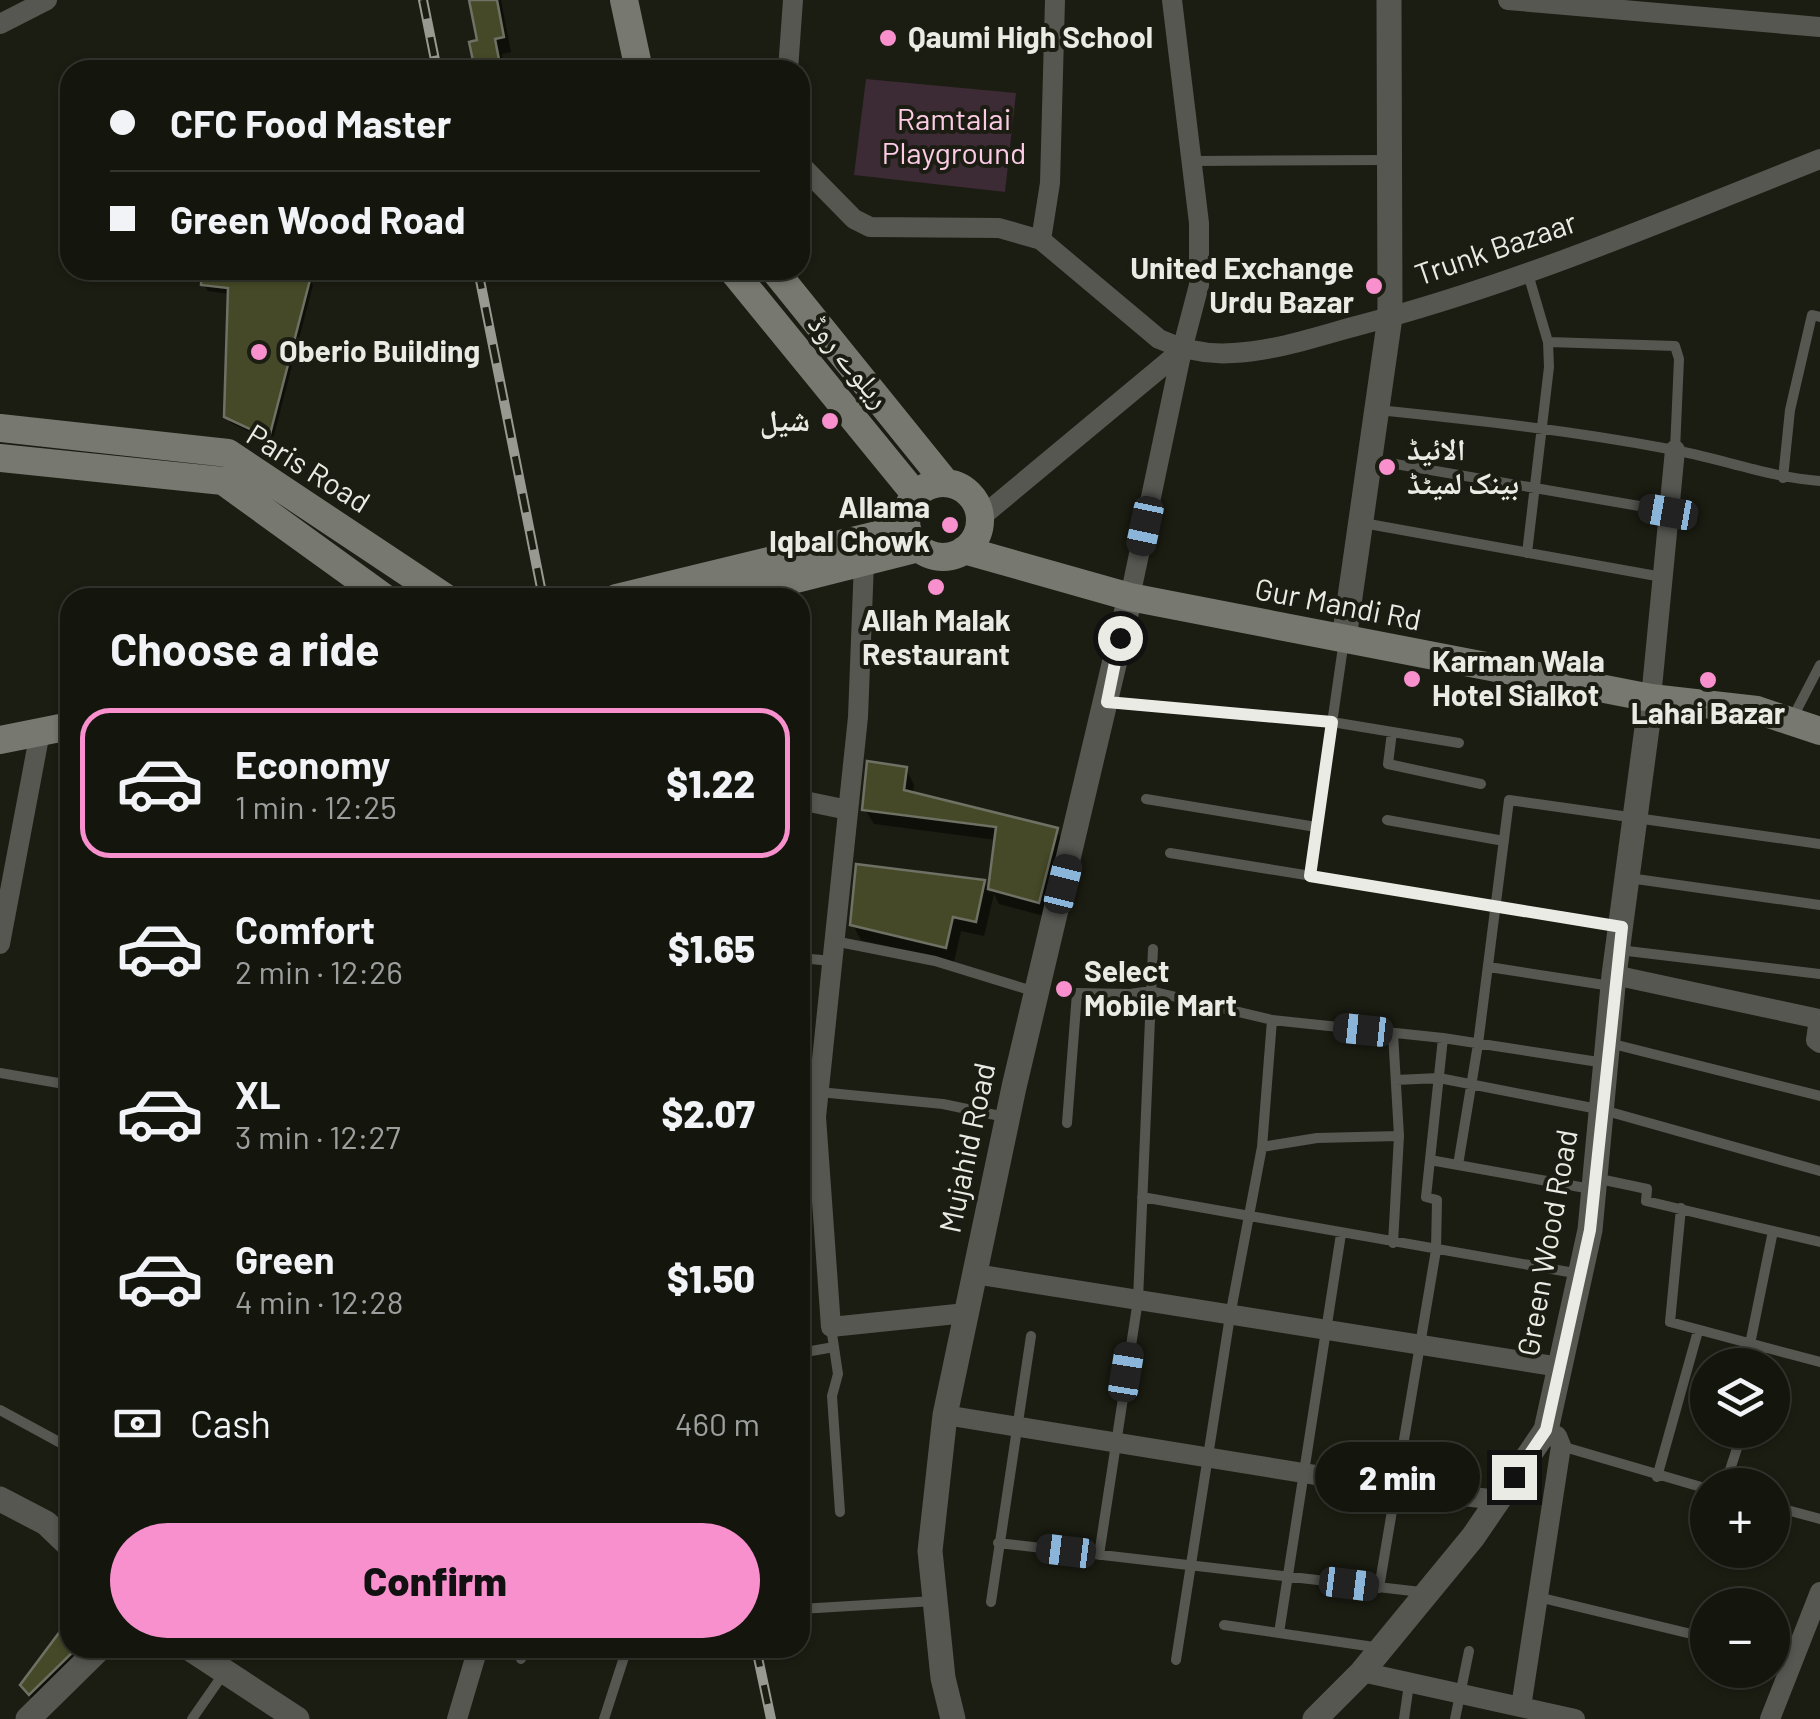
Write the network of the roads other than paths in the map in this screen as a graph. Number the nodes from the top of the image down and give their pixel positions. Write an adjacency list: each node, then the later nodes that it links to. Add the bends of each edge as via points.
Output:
1 (47, 0): 9 (street)
2 (606, 0): 11 (main road)
3 (624, 0): 12 (main road)
4 (794, 0): 13 (street)
5 (1055, 0): 18 (street, via 1050,183)
6 (1172, 0): 16 (street)
7 (1390, 0): 15 (street)
8 (1508, 0): 10 (street)
9 (0, 24)
10 (1820, 27)
11 (618, 60)
12 (637, 60)
13 (789, 60)
14 (1820, 159): 19 (street, Trunk Bazaar)
15 (1391, 160): 16 (lane); 22 (street)
16 (1190, 161): 25 (street, via 1198,285)
17 (810, 174): 18 (street, via 870,227 998,228)
18 (1041, 240): 25 (street, via 1159,339)
19 (1528, 274): 22 (street, Trunk Bazaar); 24 (lane)
20 (740, 280): 37 (main road, ریلوے روڈ)
21 (782, 280): 35 (main road)
22 (1390, 317): 25 (street, Trunk Bazaar, via 1267,349); 26 (street)
23 (1820, 317): 32 (lane, via 1812,315 1790,410)
24 (1548, 342): 27 (lane); 29 (lane, via 1675,346)
25 (1182, 350): 39 (street); 50 (street)
26 (1377, 410): 27 (lane); 31 (street)
27 (1543, 427): 29 (lane); 36 (lane)
28 (0, 428): 34 (main road, Paris Road, via 228,453)
29 (1675, 450): 32 (lane); 38 (street)
30 (0, 458): 34 (main road, Paris Road)
31 (1371, 460): 36 (lane); 40 (street)
32 (1783, 478): 33 (lane)
33 (1820, 481)
34 (248, 482): 46 (main road, Paris Road); 47 (main road, Paris Road)
35 (946, 483): 37 (main road); 39 (main road, via 971,495)
36 (1536, 488): 38 (lane); 43 (lane)
37 (916, 494): 41 (main road, via 909,504)
38 (1668, 512): 45 (street)
39 (980, 518): 42 (main road)
40 (1363, 523): 43 (lane); 51 (street)
41 (913, 538): 42 (main road, via 941,557); 44 (main road); 48 (main road)
42 (964, 550): 50 (main road, Gur Mandi Rd)
43 (1528, 553): 45 (lane)
44 (864, 562): 49 (main road); 66 (street)
45 (1664, 577): 53 (street)
46 (373, 588)
47 (429, 588)
48 (666, 588)
49 (761, 588)
50 (1130, 597): 51 (main road, Gur Mandi Rd); 54 (street, Mujahid Road)
51 (1344, 639): 53 (main road, Gur Mandi Rd); 55 (lane)
52 (1820, 666): 56 (lane)
53 (1651, 698): 56 (main road, Gur Mandi Rd, via 1757,710); 67 (street, Green Wood Road)
54 (1107, 702): 55 (lane); 85 (street, Mujahid Road)
55 (1332, 722): 59 (lane); 69 (lane)
56 (1790, 722): 60 (main road, Gur Mandi Rd)
57 (60, 728): 58 (main road)
58 (40, 732): 61 (main road); 77 (street)
59 (1392, 732): 62 (lane); 63 (lane, via 1386,759 1392,767)
60 (1820, 732)
61 (0, 740)
62 (1459, 744)
63 (1482, 784)
64 (1146, 799): 69 (lane)
65 (810, 802): 66 (street)
66 (848, 810): 79 (street)
67 (1634, 819): 70 (lane, via 1509,800); 71 (lane); 74 (street, Green Wood Road)
68 (1387, 820): 70 (lane)
69 (1316, 826): 73 (lane)
70 (1504, 841): 75 (lane)
71 (1820, 844)
72 (1170, 853): 73 (lane)
73 (1310, 876): 75 (lane)
74 (1628, 878): 76 (lane); 81 (street, Green Wood Road)
75 (1497, 904): 81 (lane); 82 (lane)
76 (1820, 906)
77 (0, 944)
78 (1153, 949): 84 (lane)
79 (833, 951): 80 (lane); 85 (lane, via 935,961); 97 (street)
80 (810, 956)
81 (1617, 959): 82 (lane); 83 (lane); 89 (street, via 1819,1019); 91 (street, Green Wood Road)
82 (1488, 967): 90 (lane)
83 (1820, 974)
84 (1151, 991): 86 (lane); 101 (lane, via 1077,993); 108 (lane)
85 (1036, 993): 100 (street, Mujahid Road)
86 (1272, 1020): 87 (lane); 103 (lane)
87 (1393, 1033): 88 (lane); 94 (lane)
88 (1443, 1038): 90 (lane); 93 (lane)
89 (1820, 1043)
90 (1478, 1044): 91 (lane); 96 (lane)
91 (1607, 1053): 98 (lane); 99 (street, Green Wood Road)
92 (0, 1072): 95 (lane)
93 (1438, 1078): 94 (lane); 96 (lane); 104 (lane)
94 (1396, 1080): 102 (lane)
95 (60, 1083)
96 (1471, 1086): 99 (lane); 105 (lane)
97 (818, 1092): 100 (lane, via 943,1104); 124 (street)
98 (1820, 1096)
99 (1603, 1110): 106 (lane); 107 (street, Green Wood Road)
100 (1008, 1118): 116 (street, Mujahid Road)
101 (1067, 1124)
102 (1400, 1136): 103 (lane); 113 (lane)
103 (1262, 1146): 110 (lane)
104 (1430, 1160): 105 (lane); 115 (lane, via 1426,1198 1437,1200)
105 (1458, 1165): 107 (lane)
106 (1820, 1170)
107 (1594, 1184): 109 (lane, via 1647,1190 1646,1200); 117 (street, Green Wood Road)
108 (1142, 1198): 110 (lane); 118 (lane)
109 (1681, 1208): 111 (lane); 122 (lane, via 1670,1322)
110 (1250, 1218): 112 (lane); 120 (lane)
111 (1774, 1231): 114 (lane); 125 (lane)
112 (1341, 1234): 113 (lane); 121 (lane)
113 (1393, 1242): 115 (lane)
114 (1820, 1242)
115 (1436, 1250): 117 (lane); 126 (lane)
116 (975, 1274): 118 (street); 119 (street, Mujahid Road)
117 (1580, 1274): 130 (street, Green Wood Road)
118 (1138, 1300): 120 (street); 136 (lane)
119 (966, 1313): 124 (street); 132 (street, Mujahid Road)
120 (1230, 1316): 121 (street); 137 (lane)
121 (1325, 1331): 126 (street); 138 (lane)
122 (1698, 1331): 125 (lane); 139 (lane)
123 (1031, 1336): 133 (lane)
124 (833, 1337): 128 (lane); 145 (lane)
125 (1750, 1344): 127 (lane)
126 (1418, 1346): 130 (street); 141 (lane)
127 (1762, 1347): 129 (lane)
128 (810, 1348)
129 (1820, 1362)
130 (1560, 1367): 134 (street, Green Wood Road)
131 (0, 1410): 135 (lane)
132 (945, 1415): 133 (street); 156 (street, Mujahid Road, via 930,1551)
133 (1016, 1427): 136 (street); 148 (lane)
134 (1553, 1438): 139 (lane); 143 (street, Green Wood Road); 155 (street)
135 (60, 1443)
136 (1115, 1443): 137 (street); 149 (lane)
137 (1207, 1458): 138 (street); 150 (lane)
138 (1304, 1473): 141 (street); 151 (lane)
139 (1658, 1477): 140 (lane)
140 (1690, 1485)
141 (1396, 1488): 143 (street); 152 (lane)
142 (0, 1498): 147 (street)
143 (1498, 1500): 154 (street, Green Wood Road)
144 (1790, 1511): 146 (lane)
145 (840, 1512)
146 (1820, 1519)
147 (60, 1536)
148 (998, 1544): 149 (lane); 157 (lane)
149 (1099, 1555): 150 (lane)
150 (1191, 1566): 151 (lane); 169 (lane)
151 (1288, 1577): 152 (lane); 160 (lane)
152 (1379, 1588): 154 (lane)
153 (1820, 1592): 162 (street)
154 (1427, 1593): 163 (street, Green Wood Road)
155 (1538, 1597): 161 (lane); 175 (street)
156 (935, 1601): 158 (lane); 181 (street, Mujahid Road, via 942,1678)
157 (991, 1602)
158 (810, 1609)
159 (1224, 1625): 160 (lane)
160 (1280, 1633): 163 (lane)
161 (1690, 1634)
162 (1790, 1643)
163 (1382, 1648): 170 (street, Green Wood Road)
164 (1469, 1652): 174 (lane)
165 (90, 1658): 176 (street)
166 (203, 1658): 171 (street)
167 (475, 1658): 179 (street)
168 (624, 1658): 180 (lane)
169 (1176, 1660)
170 (1362, 1672): 172 (street); 182 (street, Green Wood Road)
171 (224, 1673): 177 (lane); 178 (street)
172 (1408, 1684): 174 (street); 183 (lane)
173 (1776, 1688): 186 (street)
174 (1460, 1695): 175 (street); 184 (lane)
175 (1520, 1713): 185 (street)
176 (28, 1719)
177 (192, 1719)
178 (297, 1719)
179 (457, 1719)
180 (604, 1719)
181 (954, 1719)
182 (1315, 1719)
183 (1404, 1719)
184 (1456, 1719)
185 (1575, 1719)
186 (1770, 1719)

